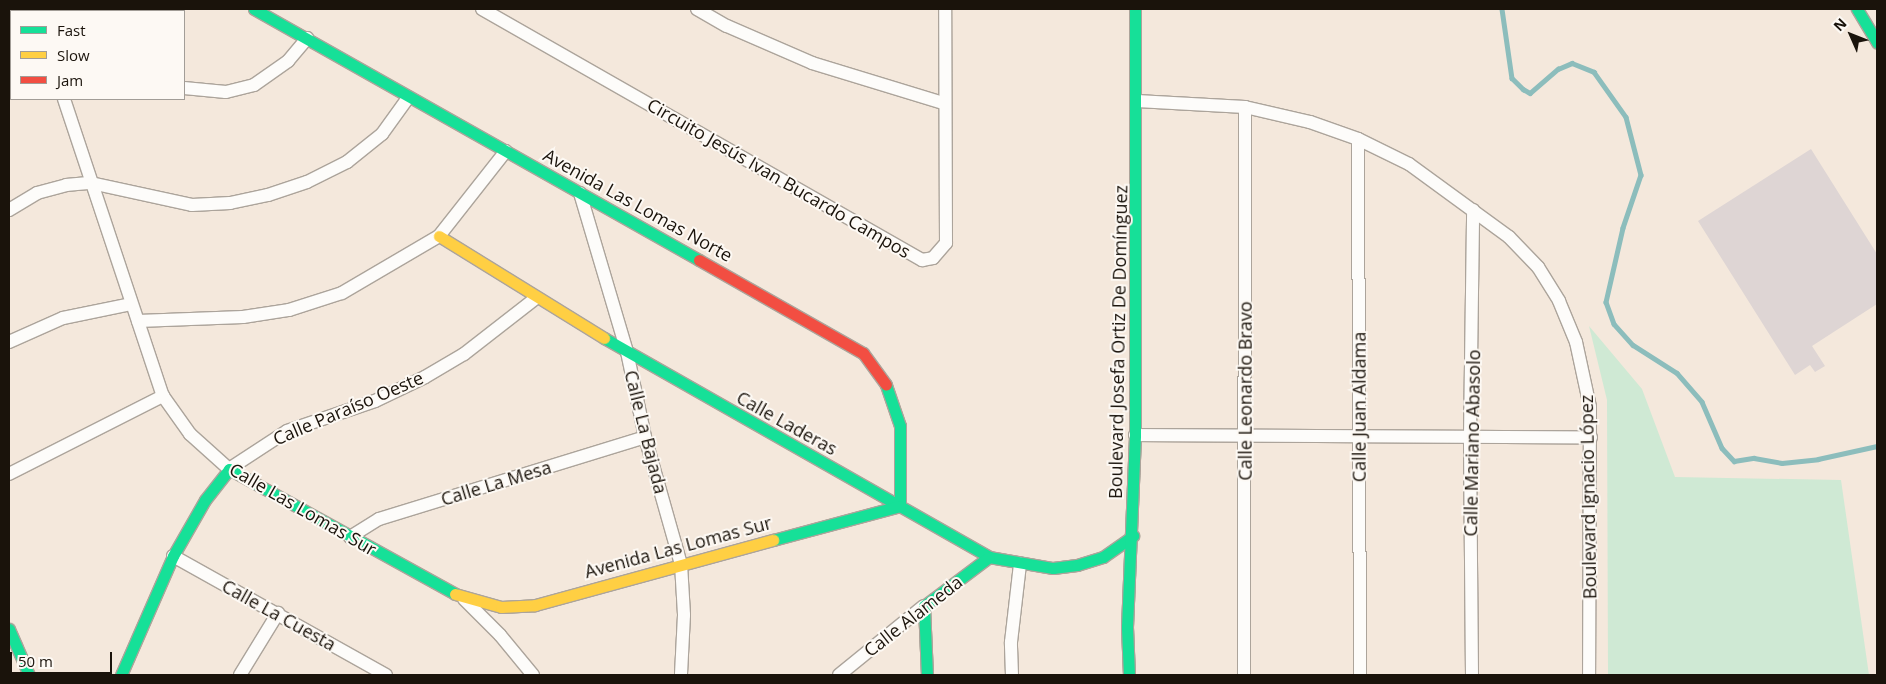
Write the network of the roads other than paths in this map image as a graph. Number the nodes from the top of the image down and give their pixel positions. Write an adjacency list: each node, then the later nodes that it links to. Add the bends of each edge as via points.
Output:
1 (254, 9): 7 (main road, Avenida Las Lomas Norte)
2 (482, 9): 13 (street, Circuito Jesús Ivan Bucardo Campos, via 922,260 933,258 946,243)
3 (697, 9): 13 (street, via 727,26 812,63)
4 (945, 9): 13 (street, Circuito Jesús Ivan Bucardo Campos)
5 (1135, 9): 12 (main road, Boulevard Josefa Ortiz De Domínguez)
6 (1857, 9): 8 (main road)
7 (307, 38): 9 (street, via 288,61 254,85 226,92); 10 (main road, Avenida Las Lomas Norte)
8 (1877, 42)
9 (185, 88)
10 (408, 98): 16 (main road, Avenida Las Lomas Norte); 17 (street, via 382,134 347,162 307,182 268,195 230,204 192,205)
11 (64, 100): 17 (street, Calle Las Lomas Sur)
12 (1137, 101): 14 (street, Boulevard Ignacio López); 28 (main road, Boulevard Josefa Ortiz De Domínguez)
13 (944, 103)
14 (1245, 107): 15 (street, Boulevard Ignacio López, via 1310,122); 32 (street, Calle Leonardo Bravo)
15 (1358, 139): 20 (street, Boulevard Ignacio López, via 1409,164); 33 (street, Calle Juan Aldama)
16 (506, 151): 18 (main road, Avenida Las Lomas Norte); 21 (street)
17 (91, 183): 19 (street, via 66,185 37,193); 23 (street, Calle Las Lomas Sur)
18 (580, 193): 26 (street, Calle La Bajada); 36 (main road, Avenida Las Lomas Norte, via 863,353 888,388 900,426)
19 (9, 210)
20 (1473, 210): 29 (street, Calle Mariano Abasolo); 30 (street, Boulevard Ignacio López, via 1509,237 1538,267 1560,301 1584,372)
21 (438, 236): 22 (main road, Calle Laderas); 24 (street, via 342,293 290,310 206,320)
22 (536, 298): 26 (main road, Calle Laderas); 34 (street, Calle Paraíso Oeste, via 464,354 425,378 376,401 286,431)
23 (131, 304): 24 (street, Calle Las Lomas Sur); 25 (street, via 63,318)
24 (138, 321): 27 (street, Calle Las Lomas Sur)
25 (9, 342)
26 (627, 352): 31 (street, Calle La Bajada); 36 (main road, Calle Laderas)
27 (164, 396): 34 (street, Calle Las Lomas Sur, via 190,434); 35 (street)
28 (1135, 435): 32 (street); 37 (main road, Boulevard Josefa Ortiz De Domínguez)
29 (1470, 435): 30 (street); 33 (street); 59 (street, Calle Mariano Abasolo)
30 (1591, 436): 60 (street, Boulevard Ignacio López)
31 (645, 437): 38 (street, Calle La Mesa, via 379,519); 41 (street, Calle La Bajada)
32 (1244, 437): 33 (street); 57 (street, Calle Leonardo Bravo)
33 (1358, 437): 58 (street, Calle Juan Aldama)
34 (230, 469): 38 (main road, Calle Las Lomas Sur); 39 (main road, Calle Paraíso Oeste, via 205,500)
35 (9, 474)
36 (900, 506): 40 (main road, Calle Laderas); 41 (main road, Avenida Las Lomas Sur)
37 (1133, 536): 42 (main road, Calle Laderas, via 1103,557 1077,565 1052,568); 56 (main road, Boulevard Josefa Ortiz De Domínguez, via 1127,627)
38 (350, 537): 43 (main road, Calle Las Lomas Sur)
39 (173, 556): 45 (street, Calle La Cuesta); 48 (main road, Calle Paraíso Oeste)
40 (989, 558): 42 (main road, Calle Laderas); 44 (main road, Calle Alameda)
41 (681, 564): 43 (main road, Avenida Las Lomas Sur, via 535,604 501,607); 52 (street, Calle La Bajada, via 684,615)
42 (1020, 564): 55 (street, via 1011,642)
43 (464, 599): 51 (street, Calle Las Lomas Sur)
44 (924, 606): 53 (street, Calle Alameda); 54 (main road)
45 (278, 614): 49 (street); 50 (street, Calle La Cuesta)
46 (9, 629): 47 (main road)
47 (29, 675)
48 (121, 675)
49 (240, 675)
50 (384, 675)
51 (533, 675)
52 (681, 675)
53 (838, 675)
54 (926, 675)
55 (1012, 675)
56 (1128, 675)
57 (1244, 675)
58 (1360, 675)
59 (1472, 675)
60 (1588, 675)

